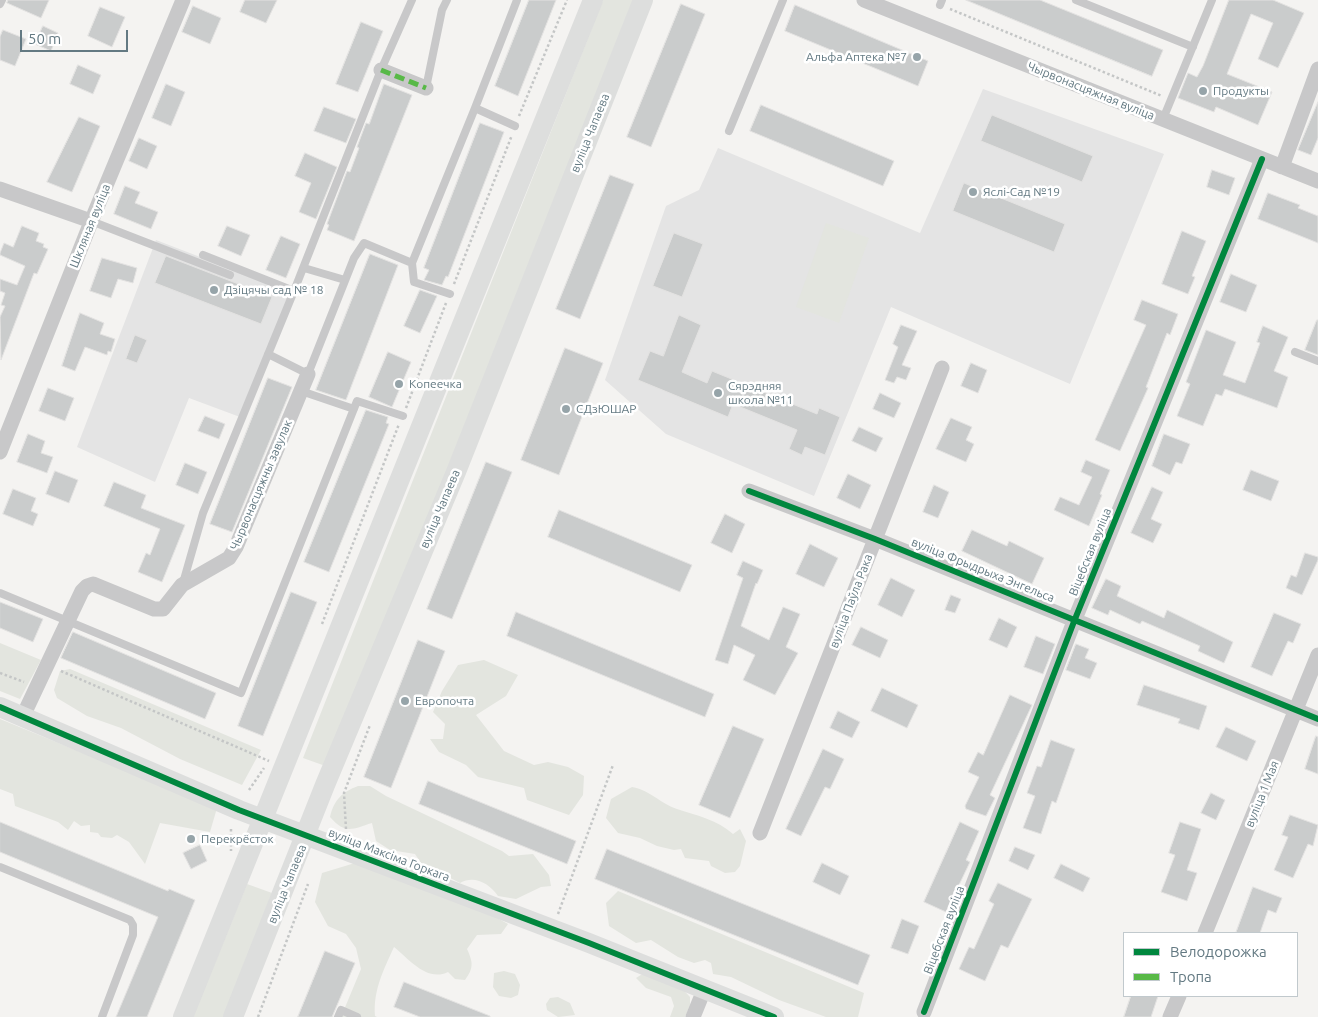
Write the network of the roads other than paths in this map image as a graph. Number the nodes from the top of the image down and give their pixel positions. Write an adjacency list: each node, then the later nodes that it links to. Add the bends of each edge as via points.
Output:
1 (2, 0): 12 (lane)
2 (183, 0): 25 (street, Шкляная вуліца)
3 (412, 0): 15 (lane)
4 (447, 0): 16 (lane, via 442,10)
5 (516, 0): 17 (lane)
6 (593, 0): 53 (main road)
7 (643, 0): 55 (main road, вуліца Чапаева, via 459,464)
8 (783, 0): 20 (lane)
9 (864, 0): 18 (street, Чырвонасцяжная вуліца)
10 (1076, 0): 13 (lane)
11 (1212, 0): 13 (lane)
12 (0, 4)
13 (1193, 47): 18 (lane)
14 (1318, 69): 22 (street)
15 (381, 70): 16 (street); 28 (lane)
16 (426, 88)
17 (474, 108): 19 (lane); 27 (lane)
18 (1163, 119): 21 (street, Чырвонасцяжная вуліца)
19 (515, 126)
20 (729, 131)
21 (1262, 159): 22 (street, Чырвонасцяжная вуліца); 46 (street, Віцебская вуліца)
22 (1282, 166): 23 (street, Чырвонасцяжная вуліца)
23 (1318, 181)
24 (0, 189): 25 (street)
25 (91, 221): 29 (lane); 41 (street, Шкляная вуліца)
26 (203, 255): 31 (lane)
27 (412, 263): 30 (lane, via 364,243); 32 (lane, via 414,282)
28 (304, 268): 30 (lane); 31 (lane)
29 (230, 275)
30 (345, 280): 37 (lane)
31 (294, 291): 34 (lane)
32 (450, 294)
33 (1295, 352): 35 (lane)
34 (268, 354): 37 (lane); 44 (lane, via 202,513)
35 (1318, 361)
36 (942, 368): 43 (street, вуліца Паўла Рака)
37 (308, 374): 38 (street, Чырвонасцяжны завулак)
38 (301, 392): 39 (lane); 44 (street, Чырвонасцяжны завулак, via 236,547 229,558)
39 (354, 409): 40 (lane, via 357,401); 47 (lane, via 241,693)
40 (402, 416)
41 (0, 452)
42 (749, 491): 43 (street, вуліца Фрыдрыха Энгельса)
43 (875, 539): 46 (street, вуліца Фрыдрыха Энгельса); 54 (street, вуліца Паўла Рака)
44 (182, 585): 47 (street, Чырвонасцяжны завулак, via 163,609 154,609 93,584 82,591)
45 (0, 594): 47 (lane)
46 (1075, 619): 50 (street, вуліца Фрыдрыха Энгельса); 60 (street, Віцебская вуліца)
47 (68, 621): 51 (street, Чырвонасцяжны завулак)
48 (1318, 655): 50 (street, вуліца 1 Мая)
49 (0, 707): 51 (main road, вуліца Максіма Горкага)
50 (1296, 710): 52 (street, вуліца Фрыдрыха Энгельса); 57 (street, вуліца 1 Мая)
51 (23, 716): 53 (main road, вуліца Максіма Горкага)
52 (1318, 719)
53 (263, 819): 55 (main road, вуліца Максіма Горкага); 62 (main road)
54 (760, 833)
55 (306, 836): 58 (main road, вуліца Максіма Горкага); 63 (main road, вуліца Чапаева)
56 (0, 867): 61 (lane, via 130,920 133,935)
57 (1205, 932)
58 (704, 990): 66 (street); 67 (main road, вуліца Максіма Горкага)
59 (1179, 997): 68 (street)
60 (924, 1012)
61 (102, 1017)
62 (183, 1017)
63 (234, 1017)
64 (338, 1017): 65 (lane, via 341,1010)
65 (357, 1017)
66 (693, 1017)
67 (774, 1017)
68 (1170, 1017)

